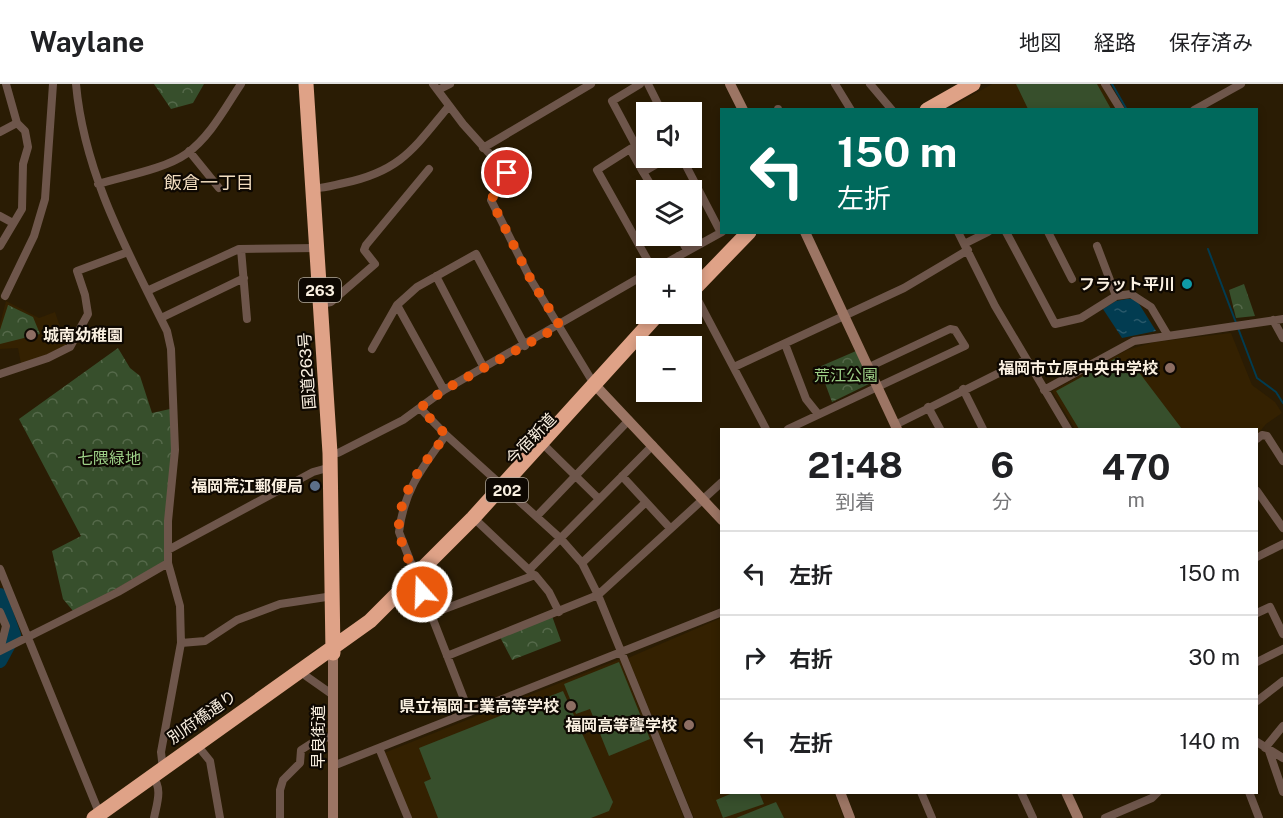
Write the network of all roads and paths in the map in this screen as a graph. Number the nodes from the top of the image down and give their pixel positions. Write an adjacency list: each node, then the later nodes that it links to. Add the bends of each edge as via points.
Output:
1 (6, 84): 28 (street)
2 (53, 84): 70 (street, via 45,199 34,236)
3 (76, 84): 38 (street)
4 (241, 84): 32 (street, via 207,134)
5 (306, 84): 40 (highway, 国道263号 / 263)
6 (450, 84): 18 (street)
7 (591, 84): 31 (street)
8 (640, 84): 30 (street, via 612,101)
9 (648, 84): 19 (street)
10 (730, 84): 21 (street)
11 (835, 84): 22 (street)
12 (870, 84): 23 (street)
13 (957, 84): 24 (highway)
14 (973, 84): 25 (highway)
15 (1105, 84): 26 (street)
16 (1241, 84): 17 (street)
17 (1232, 86): 27 (street)
18 (435, 87): 20 (street)
19 (657, 102)
20 (449, 106): 31 (street); 40 (street, via 407,155 391,167 373,177)
21 (742, 108)
22 (850, 108)
23 (890, 108)
24 (915, 108)
25 (931, 108)
26 (1119, 108)
27 (1197, 108)
28 (17, 123): 29 (street); 42 (street, via 25,131 28,147 23,164 22,209)
29 (0, 132)
30 (633, 147): 36 (street); 61 (street, via 597,170)
31 (483, 148): 82 (street, via 507,173 491,200 531,280)
32 (189, 151): 38 (street, via 172,161); 39 (street)
33 (649, 168): 36 (street)
34 (688, 168): 43 (street)
35 (429, 169): 72 (street, via 366,245 364,250 375,264 331,303)
36 (646, 170): 37 (street)
37 (650, 180)
38 (98, 184): 59 (street)
39 (219, 188)
40 (312, 188): 56 (highway, 国道263号 / 263)
41 (0, 216): 42 (street)
42 (14, 223): 52 (street)
43 (720, 223)
44 (724, 234): 58 (street)
45 (725, 234): 63 (highway)
46 (748, 234): 68 (highway)
47 (806, 234): 75 (street)
48 (959, 234): 55 (street)
49 (985, 234): 55 (street)
50 (1007, 234): 71 (street, via 1054,324 1081,318)
51 (1049, 234): 66 (street)
52 (0, 246)
53 (685, 246): 58 (street)
54 (1097, 246): 71 (street)
55 (967, 247): 75 (street, via 904,288); 88 (street)
56 (316, 248): 57 (street); 72 (highway, 国道263号 / 263)
57 (241, 249): 65 (street); 69 (street)
58 (687, 250): 60 (street)
59 (128, 252): 69 (street); 92 (street, via 77,271 88,314 70,347)
60 (678, 256): 62 (street)
61 (646, 258)
62 (674, 258)
63 (702, 264)
64 (436, 276): 73 (street); 86 (street, via 476,254); 91 (street)
65 (244, 278): 76 (street); 77 (street)
66 (1072, 279)
67 (636, 280): 82 (street)
68 (702, 281)
69 (147, 291): 76 (street)
70 (5, 296)
71 (1116, 296): 83 (street, via 1131,294 1141,298 1152,307)
72 (321, 304): 112 (highway, 国道263号 / 263)
73 (397, 304): 87 (street); 96 (street)
74 (702, 309): 89 (street)
75 (845, 316): 85 (street); 90 (street)
76 (160, 318): 129 (street, via 171,349 175,450)
77 (247, 319)
78 (1283, 319): 79 (street)
79 (1273, 320): 83 (street); 84 (street)
80 (650, 324): 94 (highway, 今宿新道 / 202)
81 (661, 324): 94 (highway, 今宿新道 / 202)
82 (560, 326): 86 (street); 94 (street)
83 (1167, 334): 97 (street, via 1134,341)
84 (1283, 338)
85 (784, 344): 89 (street); 100 (street, via 806,399)
86 (525, 346): 91 (street)
87 (372, 349)
88 (1026, 360): 95 (street); 97 (street)
89 (734, 367): 103 (street)
90 (869, 367): 93 (street); 93 (street, via 950,329 955,330 964,346)
91 (484, 368): 96 (street)
92 (0, 374)
93 (876, 386): 100 (street); 102 (street)
94 (597, 388): 101 (street); 111 (highway, 今宿新道 / 202); 117 (highway, 今宿新道 / 202)
95 (963, 389): 98 (street); 106 (street)
96 (444, 390): 99 (street)
97 (1044, 390): 107 (street)
98 (928, 406): 102 (street); 105 (street)
99 (420, 408): 108 (street); 112 (street)
100 (818, 414): 104 (street)
101 (629, 420): 110 (street); 114 (street)
102 (896, 427)
103 (765, 428)
104 (790, 428)
105 (939, 428)
106 (982, 428)
107 (1067, 428)
108 (446, 435): 117 (street); 135 (street, via 416,475 402,506 399,532)
109 (1258, 437): 113 (street, via 1267,436)
110 (653, 445): 115 (street); 119 (street)
111 (547, 448): 114 (street); 117 (highway, 今宿新道 / 202)
112 (330, 460): 129 (street); 137 (highway, 国道263号 / 263)
113 (1283, 461)
114 (575, 475): 120 (street); 122 (street)
115 (622, 476): 120 (street); 121 (street)
116 (720, 484): 119 (street)
117 (505, 487): 122 (street); 124 (highway, 今宿新道 / 202); 135 (highway, 今宿新道 / 202)
118 (1258, 492): 126 (street)
119 (703, 498): 123 (street); 125 (street)
120 (599, 499): 127 (street)
121 (646, 502): 125 (street); 132 (street)
122 (537, 516): 127 (street)
123 (720, 518)
124 (478, 522): 134 (street); 135 (highway, 今宿新道 / 202)
125 (670, 528): 136 (street)
126 (1283, 528)
127 (561, 538): 132 (street); 134 (street)
128 (1283, 544): 130 (street)
129 (168, 550): 131 (street)
130 (1258, 556)
131 (168, 563): 144 (street); 145 (street, via 180,606)
132 (582, 563): 136 (street)
133 (0, 569): 144 (street)
134 (532, 573): 139 (street, via 549,592); 142 (street)
135 (417, 580): 142 (street); 149 (highway, 今宿新道 / 202, via 377,622)
136 (598, 595): 139 (street); 148 (street)
137 (333, 596): 145 (street, via 279,604 237,620 205,642); 149 (highway, 国道263号 / 263)
138 (0, 612): 146 (street, via 6,626)
139 (559, 612): 150 (street)
140 (720, 613): 148 (street)
141 (1258, 613): 143 (street, via 1270,607)
142 (431, 614): 150 (street)
143 (1283, 634)
144 (24, 640): 146 (street); 173 (street)
145 (181, 643): 165 (street)
146 (2, 650)
147 (1283, 650): 151 (street)
148 (622, 651): 156 (street); 179 (street)
149 (333, 652): 152 (highway, 別府橋通り / 202); 154 (street, 早良街道); 160 (highway, 別府橋通り / 202)
150 (447, 656): 156 (street)
151 (1258, 662)
152 (306, 676): 154 (street); 160 (highway, 別府橋通り / 202)
153 (1283, 681): 155 (street)
154 (333, 695): 158 (street, 早良街道)
155 (1258, 700)
156 (469, 712): 161 (street)
157 (1283, 726): 162 (street)
158 (333, 736): 164 (street, 早良街道); 176 (street, via 301,750 300,763 283,780)
159 (1258, 743): 162 (street)
160 (198, 747): 165 (highway, 別府橋通り / 202); 175 (street, via 210,761)
161 (379, 748): 164 (street); 178 (street)
162 (1267, 750): 163 (street); 166 (street)
163 (1283, 758)
164 (333, 766): 177 (street, 早良街道)
165 (160, 775): 173 (highway, 別府橋通り / 202); 174 (street)
166 (1283, 792)
167 (841, 794): 180 (street)
168 (922, 794): 181 (street)
169 (1022, 794): 182 (street)
170 (1067, 794): 183 (street)
171 (1156, 794): 184 (street)
172 (1250, 794): 185 (street)
173 (100, 817)
174 (154, 818)
175 (220, 818)
176 (280, 818)
177 (333, 818)
178 (408, 818)
179 (689, 818)
180 (850, 818)
181 (932, 818)
182 (1033, 818)
183 (1078, 818)
184 (1105, 818)
185 (1259, 818)

